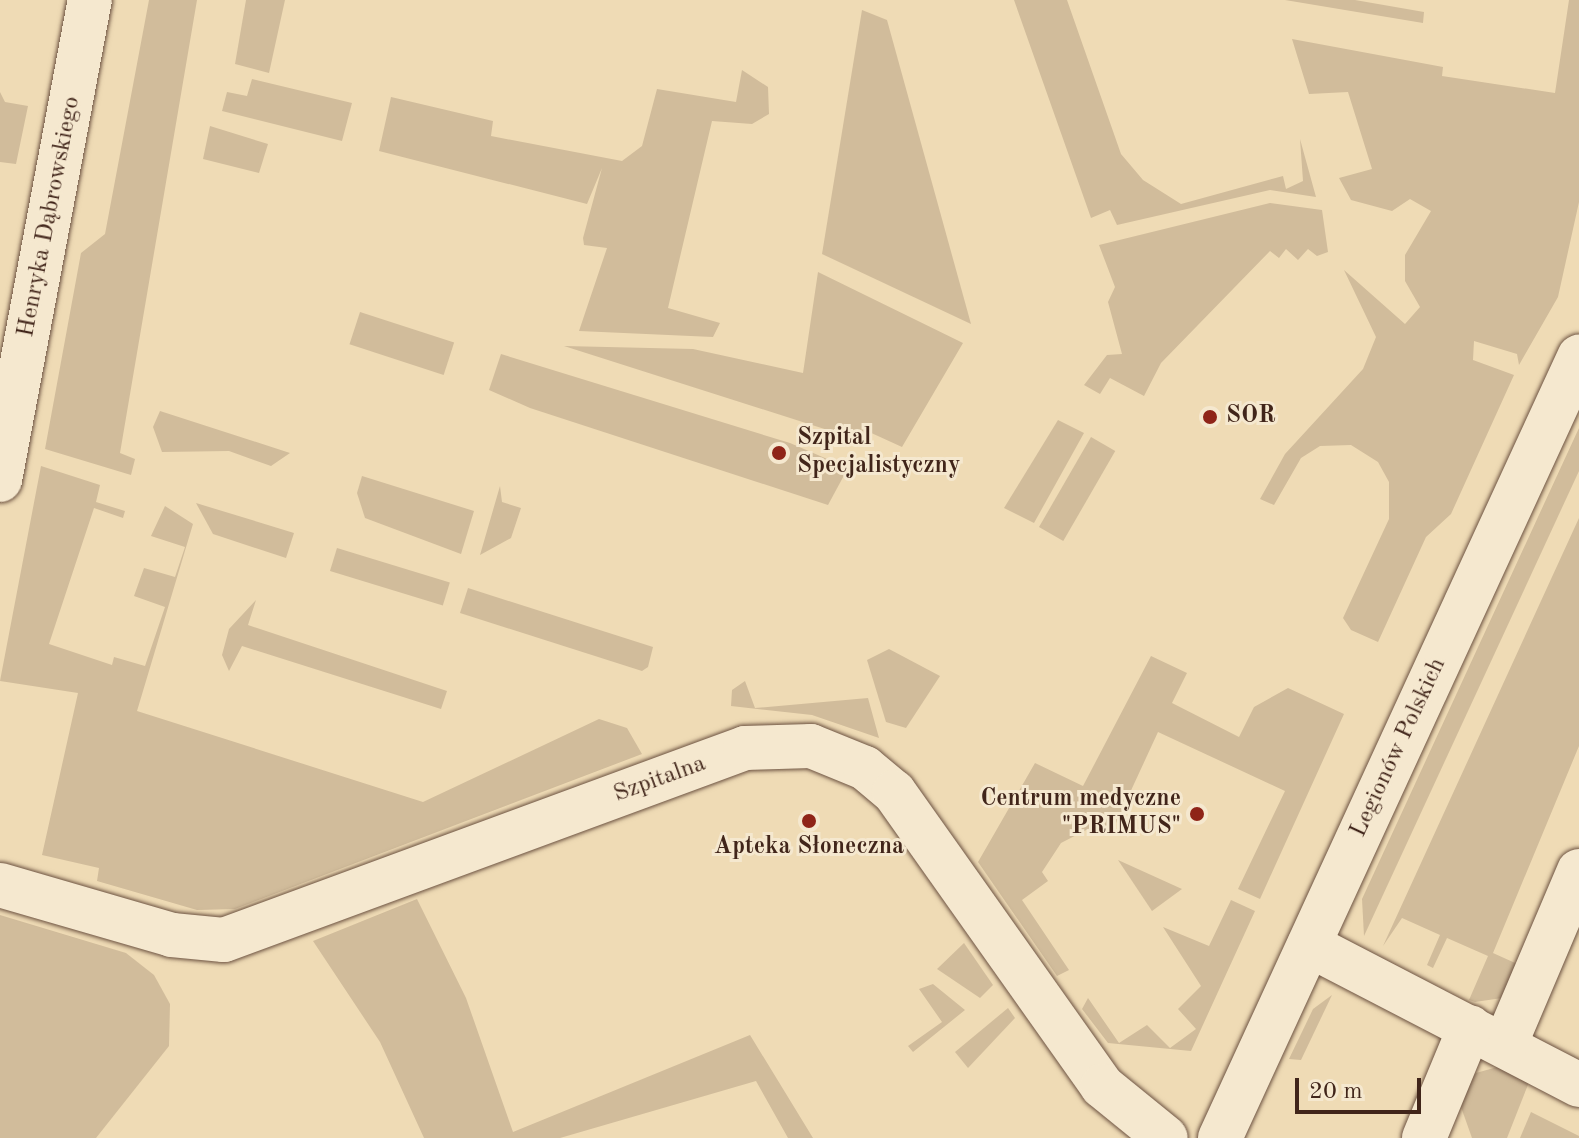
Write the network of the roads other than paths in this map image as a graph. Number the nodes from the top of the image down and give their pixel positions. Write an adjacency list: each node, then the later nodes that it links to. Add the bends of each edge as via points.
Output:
1 (90, 0): 3 (street, Henryka Dąbrowskiego)
2 (1579, 357): 6 (street, Legionów Polskich)
3 (0, 480)
4 (1579, 871): 7 (street)
5 (0, 885): 9 (street, Szpitalna, via 172,935 224,940 745,748 811,746 865,768 894,792 1102,1086)
6 (1309, 945): 7 (street); 10 (street, Legionów Polskich)
7 (1487, 1036): 8 (street); 11 (street)
8 (1579, 1085)
9 (1166, 1138)
10 (1220, 1138)
11 (1424, 1138)

